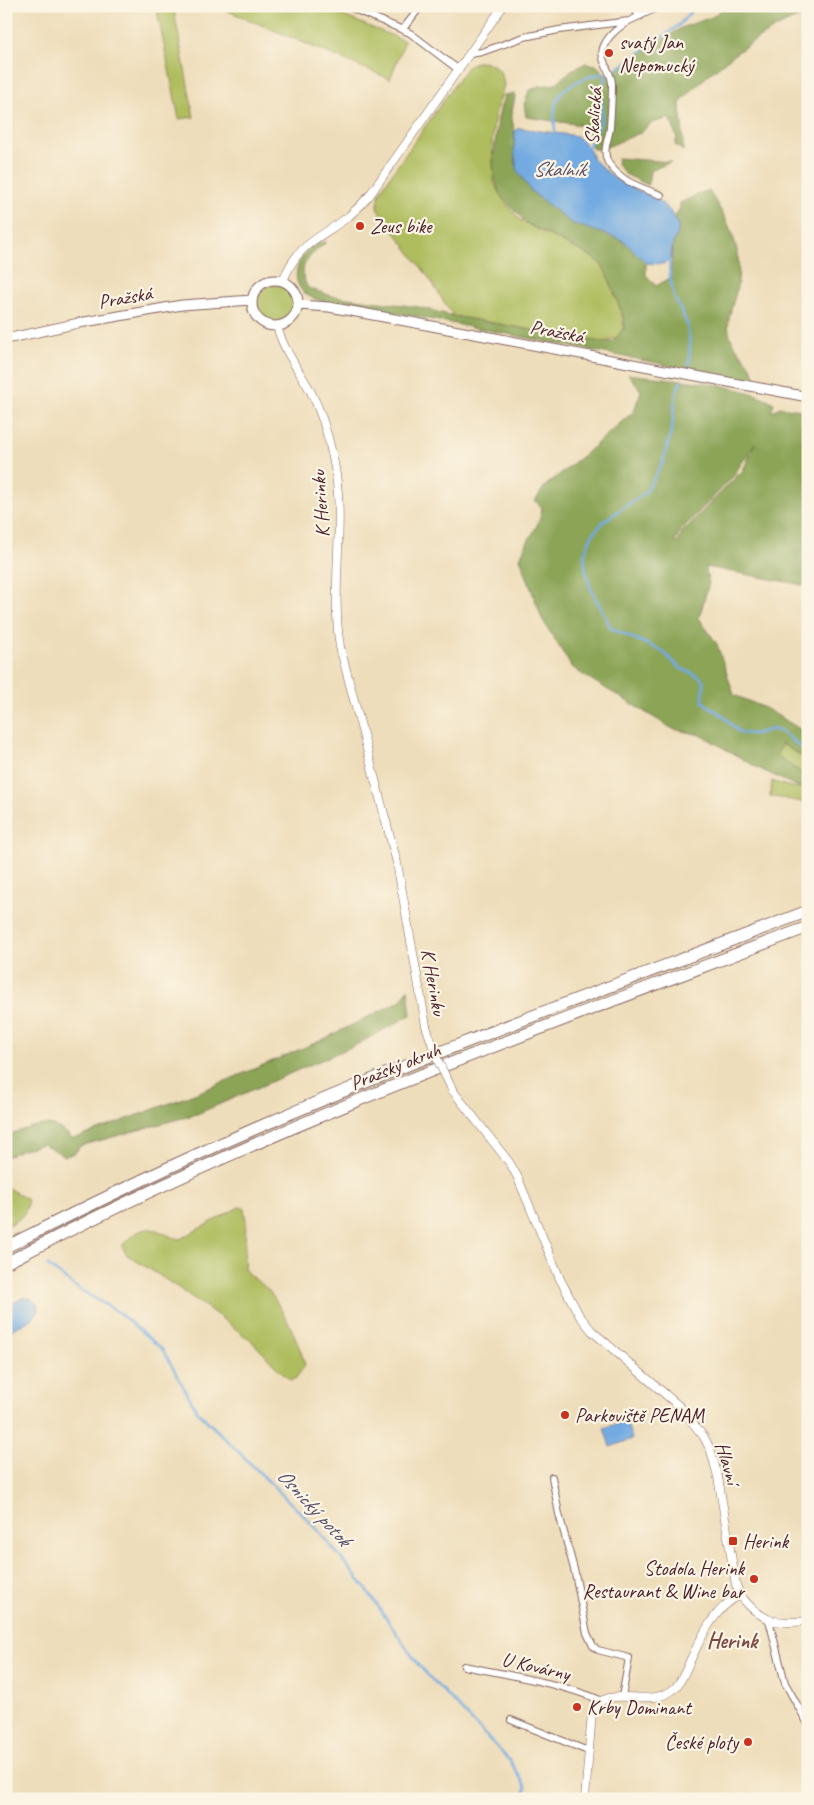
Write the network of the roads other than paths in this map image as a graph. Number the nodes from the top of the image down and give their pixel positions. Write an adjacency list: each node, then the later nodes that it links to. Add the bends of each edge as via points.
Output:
1 (347, 6): 8 (street)
2 (421, 6): 8 (street)
3 (503, 6): 9 (street)
4 (630, 6): 6 (street)
5 (661, 6): 6 (street, Skalická)
6 (641, 16): 7 (street, Skalická)
7 (629, 21): 9 (street, Skalická, via 533,36); 11 (street, Skalická, via 614,31 602,50 612,81 606,156 624,180)
8 (403, 29): 10 (street)
9 (470, 54): 10 (street)
10 (459, 70): 12 (street, via 369,196 350,215 304,247)
11 (661, 195)
12 (283, 281): 13 (main road, via 261,284); 14 (main road, via 296,291)
13 (252, 300): 15 (main road, via 252,309 258,319); 16 (main road, Pražská, via 182,305)
14 (298, 305): 15 (main road, via 292,319); 17 (main road, Pražská, via 329,307)
15 (277, 326): 22 (street, K Herinku, bridge, via 323,418 336,473 341,649 397,863 426,1026 438,1061 453,1090 517,1176 560,1279)
16 (6, 339)
17 (808, 397)
18 (808, 912): 20 (highway, Pražský okruh, via 372,1080 209,1149)
19 (808, 927): 21 (highway, Pražský okruh, via 267,1138)
20 (6, 1247)
21 (8, 1263)
22 (579, 1314): 24 (street, Hlavní, via 592,1331 680,1407 704,1437 718,1478)
23 (552, 1477): 28 (street, via 587,1633 598,1650 629,1658)
24 (740, 1595): 25 (street); 28 (street, via 718,1611 675,1688 652,1698)
25 (769, 1620): 26 (street); 31 (street, via 785,1683)
26 (808, 1621)
27 (464, 1666): 29 (street, U Kovárny)
28 (622, 1697): 29 (street)
29 (600, 1700): 32 (street, via 592,1712)
30 (511, 1720): 32 (street)
31 (808, 1724)
32 (588, 1751): 33 (street)
33 (585, 1799)

